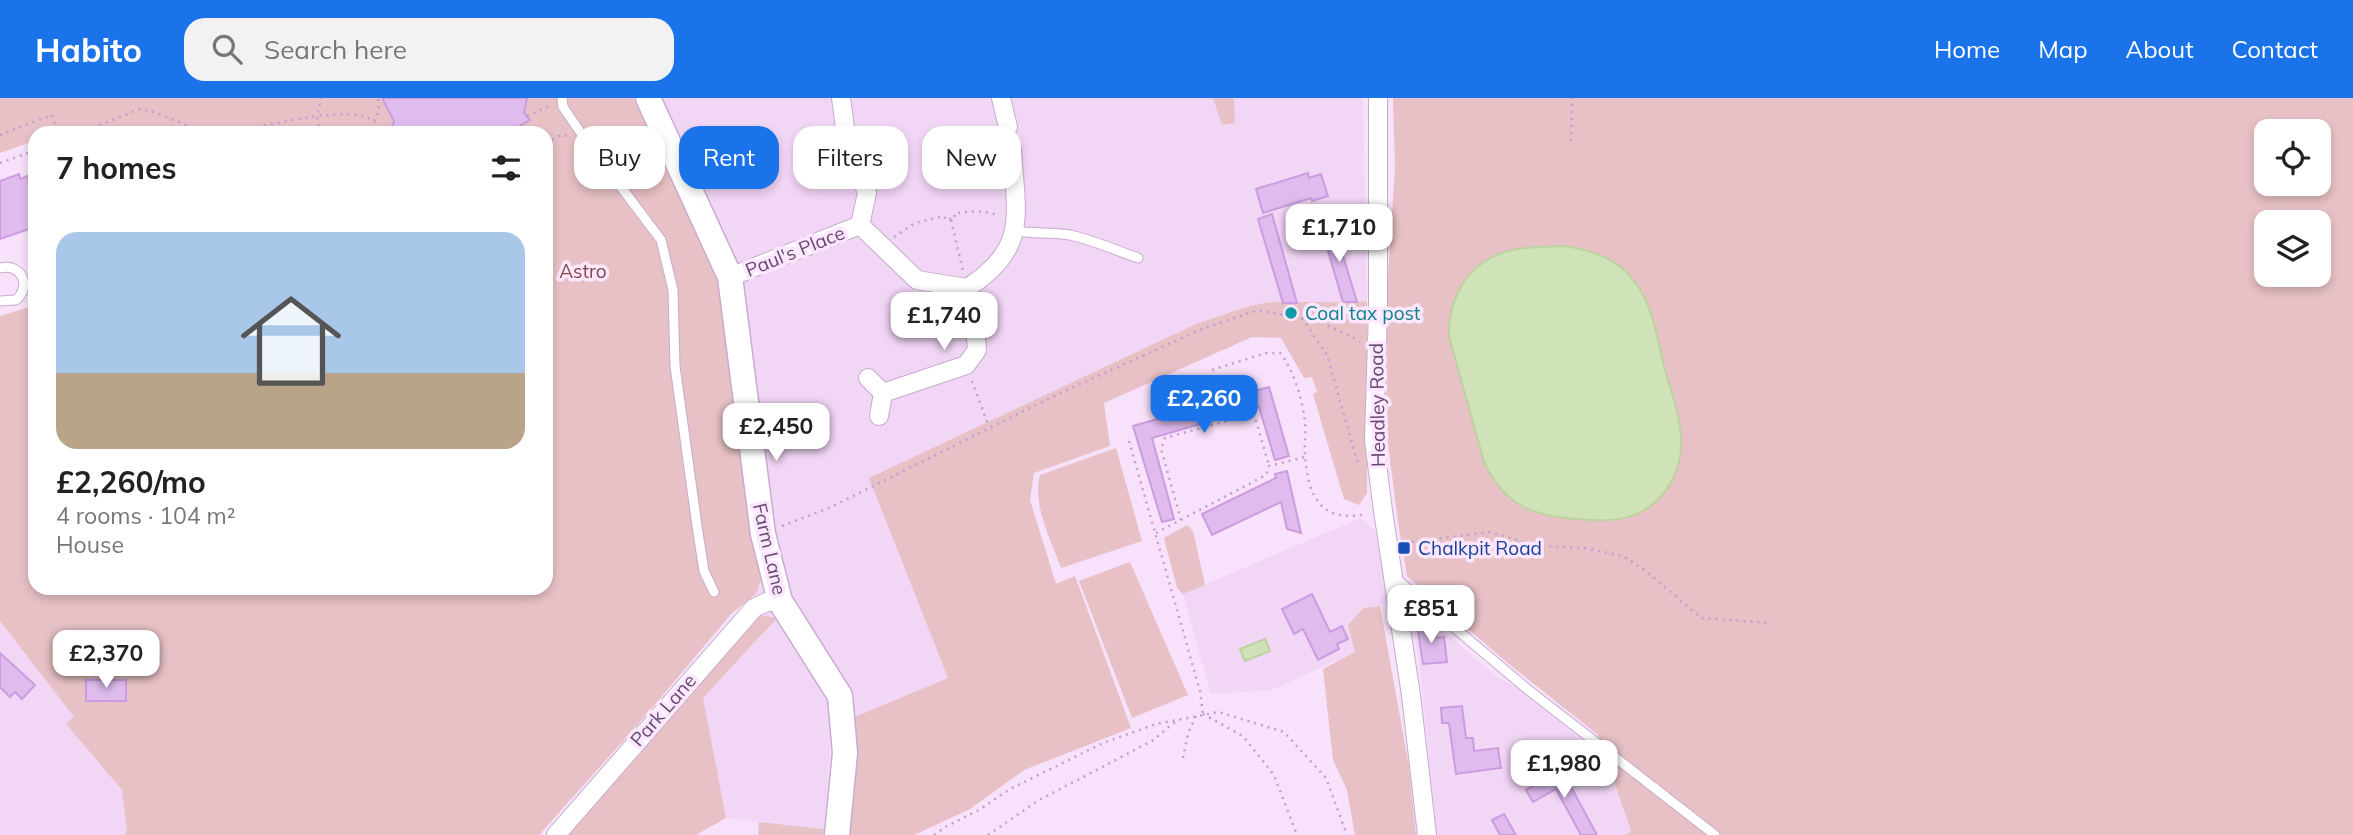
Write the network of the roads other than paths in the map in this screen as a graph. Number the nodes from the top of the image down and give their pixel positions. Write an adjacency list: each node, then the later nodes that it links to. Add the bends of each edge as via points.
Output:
1 (648, 98): 12 (street, Farm Lane)
2 (841, 98): 8 (street, Paul's Place, via 846,135 867,193)
3 (1001, 98): 6 (street)
4 (1378, 98): 18 (street, Headley Road, via 1374,440)
5 (563, 99): 19 (lane, via 585,139 661,240 673,290 675,366 697,526 704,571)
6 (1007, 126)
7 (1014, 189): 9 (street)
8 (860, 225): 12 (street, Paul's Place); 13 (street, Paul's Place, via 917,279)
9 (1015, 225): 10 (lane, via 1035,235 1093,241); 13 (street, via 1009,250 988,275)
10 (1138, 258)
11 (0, 268): 14 (lane, via 17,270 25,285 16,300)
12 (730, 277): 20 (street, Farm Lane, via 763,534)
13 (967, 288): 16 (street, via 976,350 966,365)
14 (0, 301)
15 (868, 378): 16 (street)
16 (883, 393): 17 (street)
17 (879, 416)
18 (1393, 576): 23 (street, Headley Road); 24 (lane, via 1526,688)
19 (713, 592)
20 (780, 601): 21 (street, Park Lane, via 754,608); 22 (street, Farm Lane, via 840,696 845,753)
21 (556, 835)
22 (837, 835)
23 (1427, 835)
24 (1714, 835)

